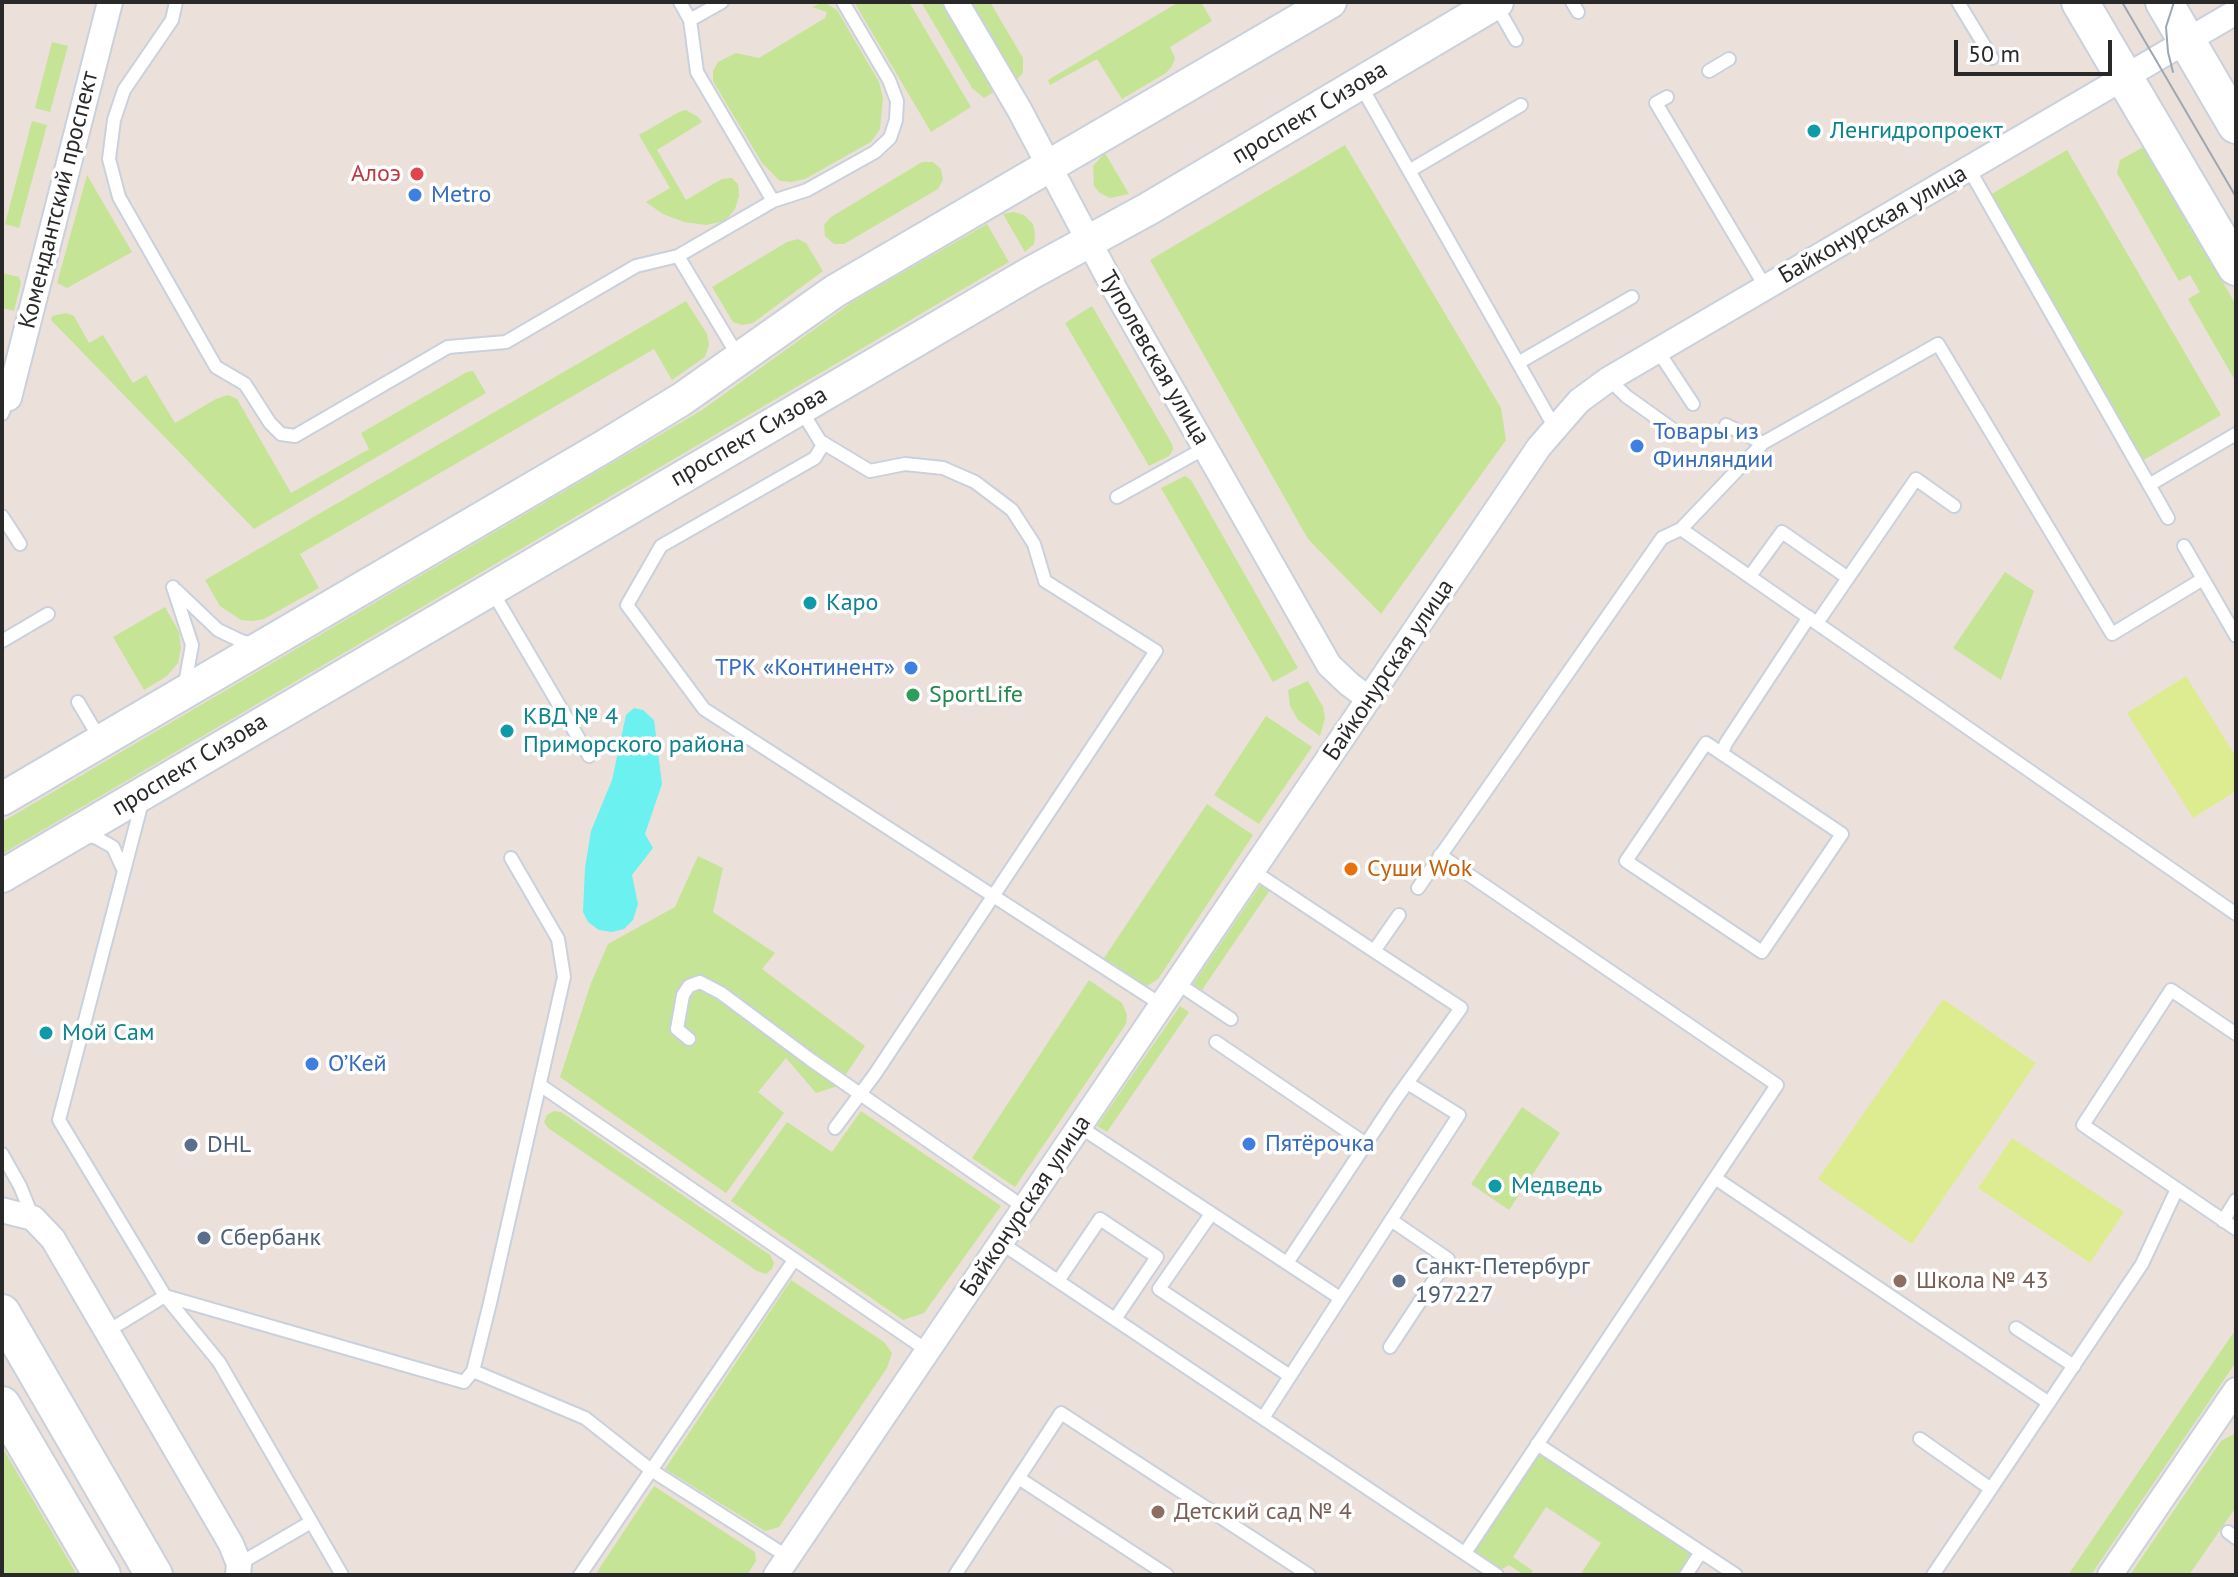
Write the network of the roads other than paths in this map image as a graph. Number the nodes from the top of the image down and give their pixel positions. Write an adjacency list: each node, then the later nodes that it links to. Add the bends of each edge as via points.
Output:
1 (110, 2): 37 (street, Комендантский проспект)
2 (176, 2): 29 (lane, via 172,20 124,90 109,159 119,197 216,367 245,384 281,434 295,436 448,347 506,342 636,266)
3 (680, 2): 13 (lane)
4 (722, 2): 13 (lane)
5 (843, 2): 27 (lane, via 897,101 890,138 807,190)
6 (956, 2): 24 (street, Туполевская улица)
7 (1330, 2): 24 (street)
8 (1496, 2): 14 (lane); 20 (street, проспект Сизова)
9 (1958, 2): 16 (lane)
10 (2080, 2): 19 (main road)
11 (2164, 2): 15 (main road)
12 (2236, 12): 15 (street, Байконурская улица)
13 (690, 20): 27 (lane, via 697,72)
14 (1516, 40)
15 (2187, 41): 19 (street, Байконурская улица); 23 (main road)
16 (1992, 58)
17 (1729, 59): 18 (lane)
18 (1709, 71)
19 (2124, 77): 25 (street, Байконурская улица); 30 (main road)
20 (1359, 83): 26 (lane); 28 (street, проспект Сизова)
21 (1667, 97): 31 (lane, via 1656,103)
22 (1521, 105): 26 (lane)
23 (2236, 125)
24 (1048, 166): 28 (street, Туполевская улица); 34 (street, via 835,291)
25 (1969, 169): 31 (street, Байконурская улица); 47 (lane)
26 (1409, 171): 35 (lane)
27 (773, 201): 29 (lane)
28 (1088, 241): 39 (street, проспект Сизова); 46 (street, Туполевская улица)
29 (678, 256): 34 (lane)
30 (2236, 267)
31 (1766, 288): 33 (street, Байконурская улица)
32 (1632, 297): 35 (lane)
33 (1658, 351): 36 (street, Байконурская улица); 38 (lane)
34 (740, 359): 63 (street, via 631,430)
35 (1518, 363): 41 (lane)
36 (1609, 379): 41 (street, Байконурская улица); 42 (lane)
37 (4, 403)
38 (1693, 404)
39 (800, 408): 44 (lane); 58 (street, проспект Сизова)
40 (1726, 425): 45 (lane)
41 (1555, 428): 65 (street, Байконурская улица)
42 (1675, 431)
43 (2236, 434): 47 (lane)
44 (824, 443): 79 (lane, via 870,471 905,464 943,468 975,482 1012,510 1034,544 1045,581 1156,651); 79 (lane, via 815,458 661,546 627,605 704,709)
45 (1763, 443): 52 (lane); 57 (lane, via 1938,344 2112,634)
46 (1205, 448): 48 (lane); 65 (street, Туполевская улица, via 1329,665)
47 (2149, 485): 51 (lane)
48 (1117, 497)
49 (1954, 506): 56 (lane, via 1916,479)
50 (2, 516): 53 (lane)
51 (2168, 518)
52 (1681, 529): 55 (lane); 73 (lane, via 1662,538)
53 (20, 544)
54 (2184, 546): 57 (lane)
55 (1750, 576): 56 (lane, via 1782,532); 60 (lane)
56 (1848, 578): 60 (lane)
57 (2203, 579): 61 (lane)
58 (490, 588): 69 (lane); 70 (street, проспект Сизова)
59 (48, 614): 62 (lane)
60 (1813, 620): 68 (lane); 80 (lane)
61 (2236, 636)
62 (2, 641)
63 (262, 645): 64 (street); 64 (lane, via 218,630 173,587 192,645)
64 (180, 694): 67 (street)
65 (1369, 699): 76 (street, Байконурская улица)
66 (78, 702): 67 (lane)
67 (101, 741): 71 (street)
68 (1722, 753): 68 (lane, via 1842,834 1762,952 1626,861 1706,743)
69 (589, 756)
70 (144, 792): 72 (street, проспект Сизова); 75 (lane)
71 (2, 799)
72 (74, 834): 75 (lane, via 113,847); 77 (street, проспект Сизова)
73 (1440, 855): 78 (lane); 96 (lane, via 1777,1085)
74 (511, 858): 90 (lane, via 558,939 564,977)
75 (124, 871): 110 (lane, via 59,1120)
76 (1253, 871): 82 (lane); 83 (street, Байконурская улица)
77 (2, 876)
78 (1418, 888)
79 (993, 896): 84 (lane); 91 (lane)
80 (2236, 914)
81 (1399, 915): 82 (lane)
82 (1374, 951): 89 (lane, via 1461,1008)
83 (1177, 983): 84 (street, Байконурская улица); 85 (lane)
84 (1162, 1005): 92 (street, Байконурская улица)
85 (1231, 1019)
86 (2236, 1034): 97 (lane, via 2171,990 2083,1125)
87 (689, 1039): 91 (lane, via 677,1029 683,995 700,982)
88 (1216, 1042): 94 (lane)
89 (1409, 1084): 94 (lane); 103 (lane, via 1459,1115)
90 (540, 1085): 107 (lane); 119 (lane)
91 (861, 1094): 93 (lane); 99 (lane)
92 (1080, 1127): 99 (street, Байконурская улица); 101 (lane)
93 (835, 1128)
94 (1366, 1144): 108 (lane)
95 (2, 1154): 102 (lane)
96 (1715, 1178): 121 (lane); 126 (lane)
97 (2177, 1189): 104 (lane); 118 (lane, via 2142,1264)
98 (2236, 1200): 104 (lane)
99 (1025, 1208): 106 (street, Байконурская улица)
100 (2, 1210): 102 (street)
101 (1211, 1214): 108 (lane); 120 (lane, via 1159,1289)
102 (33, 1218): 115 (street, via 53,1239)
103 (1391, 1220): 111 (lane); 116 (lane, via 1448,1259)
104 (2223, 1221): 105 (lane)
105 (2236, 1229)
106 (1001, 1243): 109 (lane); 117 (street, Байконурская улица)
107 (794, 1260): 117 (lane); 127 (lane)
108 (1287, 1263): 111 (lane)
109 (1058, 1281): 113 (lane); 113 (lane, via 1100,1219 1157,1257)
110 (165, 1296): 115 (lane); 119 (lane, via 464,1382); 130 (lane, via 219,1362)
111 (1340, 1298): 120 (lane)
112 (2, 1313): 137 (main road)
113 (1115, 1319): 124 (lane)
114 (2016, 1328): 118 (lane)
115 (106, 1332): 135 (street, via 231,1544)
116 (1390, 1347)
117 (928, 1351): 134 (street, Байконурская улица)
118 (2074, 1366): 121 (lane)
119 (473, 1371): 127 (lane, via 585,1418)
120 (1290, 1376): 124 (lane)
121 (2049, 1403): 129 (lane)
122 (2232, 1404): 148 (street)
123 (2, 1405): 136 (main road)
124 (1263, 1418): 132 (lane)
125 (1920, 1439): 129 (lane)
126 (1537, 1444): 131 (lane); 132 (lane)
127 (651, 1470): 134 (lane); 139 (lane)
128 (1020, 1479): 133 (lane); 140 (lane); 143 (lane, via 1061,1413)
129 (1991, 1489): 147 (lane)
130 (311, 1522): 135 (lane); 138 (lane)
131 (1701, 1552): 145 (lane); 146 (lane)
132 (1465, 1553): 144 (lane)
133 (1147, 1562): 141 (lane); 142 (lane)
134 (782, 1566)
135 (238, 1570)
136 (102, 1575)
137 (154, 1575)
138 (342, 1575)
139 (580, 1575)
140 (955, 1575)
141 (1139, 1575)
142 (1167, 1575)
143 (1309, 1575)
144 (1497, 1575)
145 (1686, 1575)
146 (1736, 1575)
147 (1933, 1575)
148 (2110, 1575)

